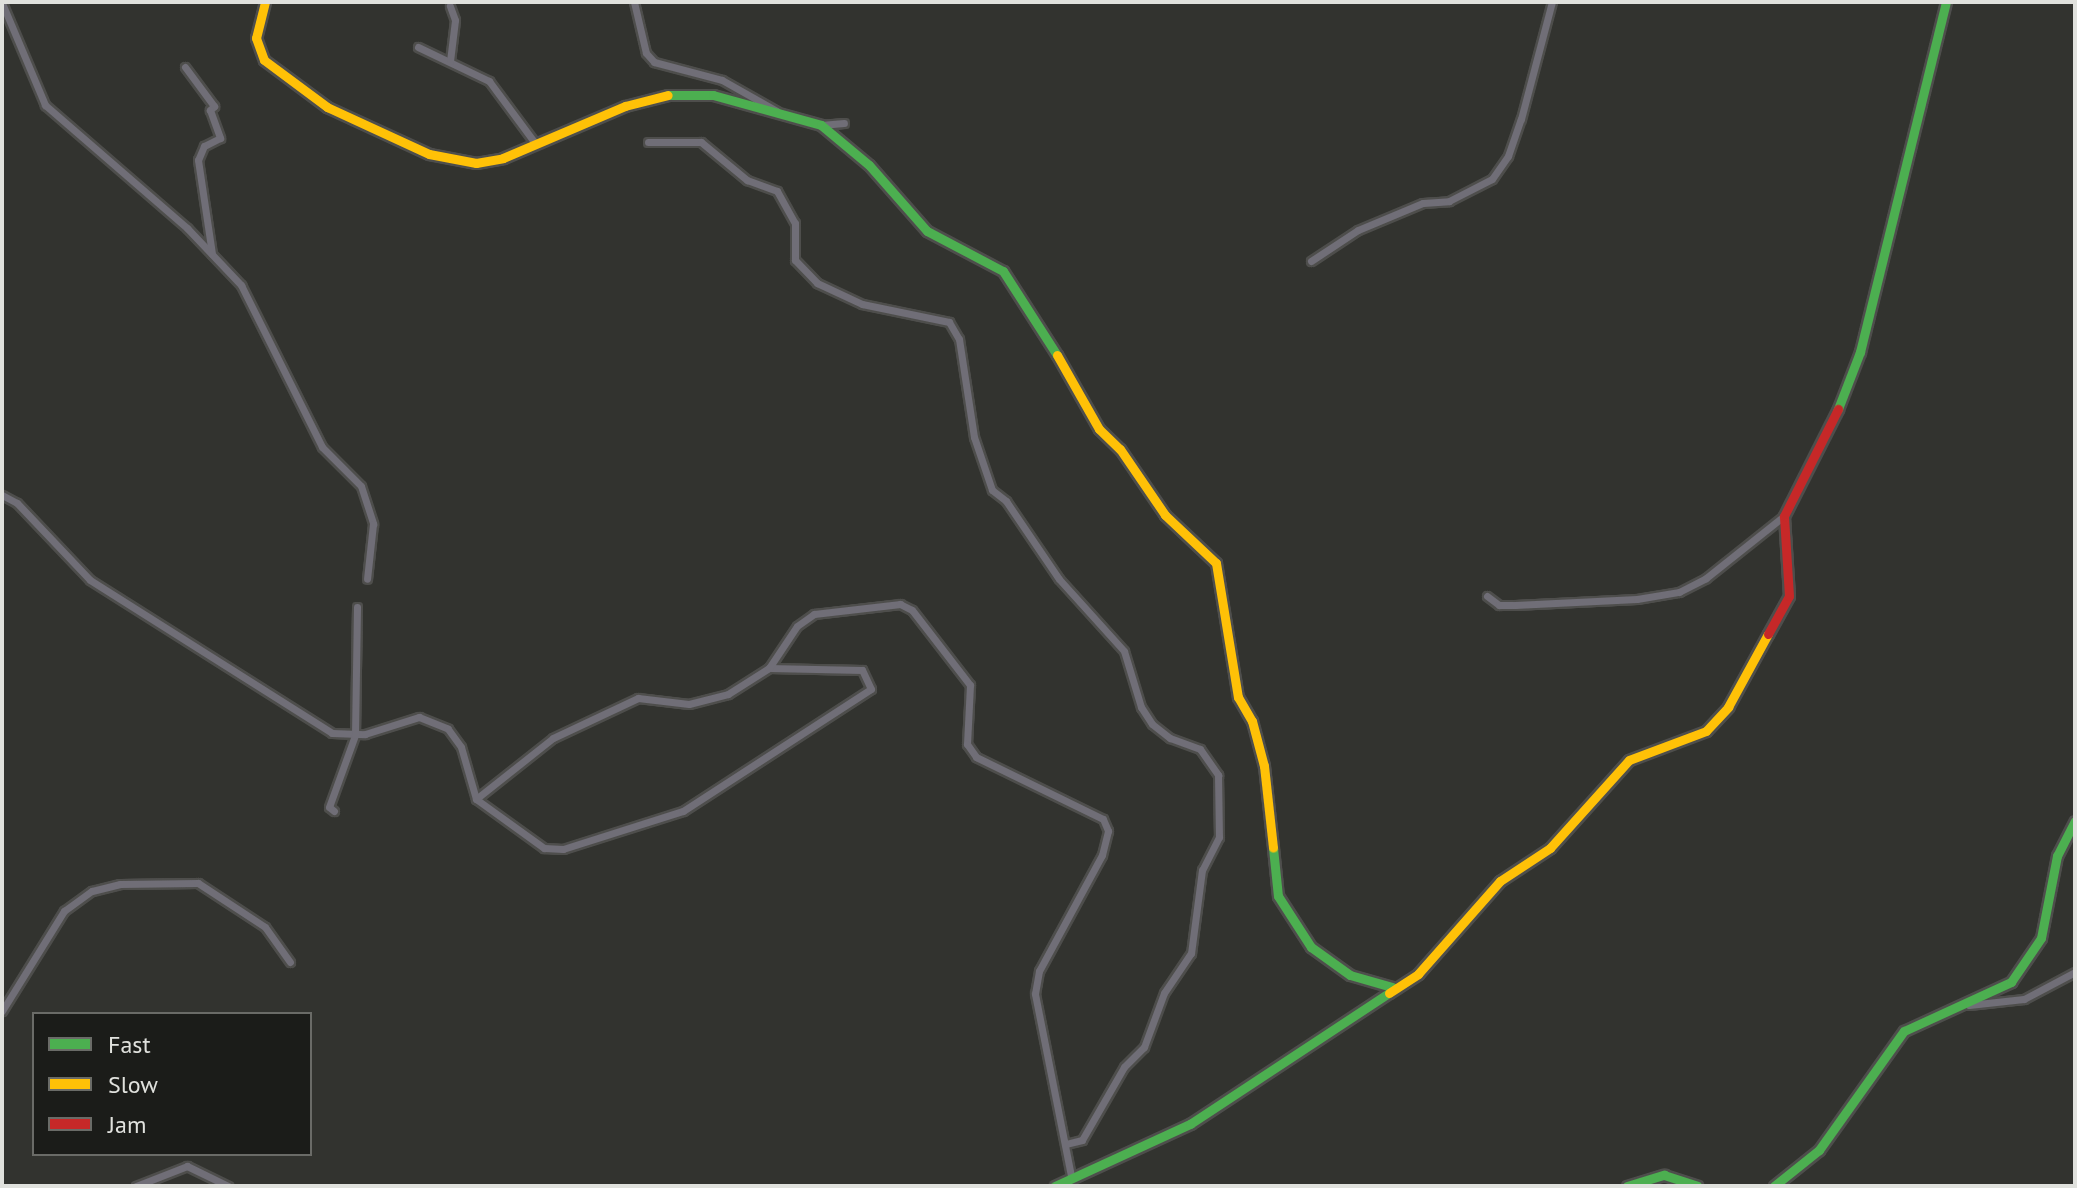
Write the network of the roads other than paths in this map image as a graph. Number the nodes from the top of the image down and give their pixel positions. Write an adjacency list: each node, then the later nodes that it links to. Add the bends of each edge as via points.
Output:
1 (265, 2): 10 (street, via 258,51 290,83 391,137 456,162 503,158 625,106 672,94 713,95)
2 (634, 2): 10 (street, via 646,53 654,62 722,80)
3 (1552, 2): 16 (street, via 1521,119 1508,156 1492,179 1449,201 1423,203 1358,230)
4 (1946, 2): 18 (street, via 1860,352 1842,402)
5 (2, 3): 15 (street, via 45,105)
6 (450, 6): 8 (street, via 455,20)
7 (418, 47): 8 (street)
8 (450, 61): 14 (street, via 489,81)
9 (185, 67): 15 (street, via 214,106 210,110 220,138 204,146 198,160)
10 (779, 112): 12 (street)
11 (844, 123): 12 (street)
12 (821, 125): 29 (street, via 869,165 927,231 1003,271 1031,309 1099,429 1120,449 1165,515 1216,563 1235,683 1264,766 1278,896 1311,947 1350,975)
13 (648, 142): 32 (street, via 701,142 747,180 777,191 795,223 795,260 817,283 862,304 949,322 959,339 974,437 992,490 1010,506 1059,579 1124,651 1141,707 1152,724 1170,738 1200,749 1218,775 1219,837 1202,870 1191,953 1164,993 1144,1047 1124,1067 1082,1140)
14 (535, 143)
15 (212, 254): 19 (street, via 241,285 322,447 361,486 373,524)
16 (1311, 261)
17 (2, 495): 23 (street, via 17,503 90,580 139,615 332,733)
18 (1784, 516): 20 (street, via 1706,578 1679,592 1515,605 1499,605); 29 (street, via 1789,596 1728,707 1706,731 1629,760 1550,848 1500,881 1446,947 1418,974)
19 (367, 579)
20 (1487, 596)
21 (357, 607): 23 (street)
22 (769, 668): 24 (street, via 709,701 666,704 653,697 638,698 553,738); 24 (street, via 862,670 871,689 683,811 563,849 544,848 527,839); 32 (street, via 797,626 814,614 900,604 912,610 970,685 967,744 976,757 1103,819 1107,843 1039,971 1035,994)
23 (355, 735): 24 (street, via 428,718 456,737); 25 (street, via 329,807)
24 (476, 799)
25 (334, 811)
26 (2075, 821): 30 (street, via 2057,856 2041,938 2003,989)
27 (290, 962): 31 (street, via 265,927 198,883 120,884 92,891 64,911)
28 (2075, 972): 30 (street, via 2024,999)
29 (1392, 987): 35 (street, via 1190,1124)
30 (1969, 1005): 41 (street, via 1942,1011 1904,1031 1819,1150)
31 (2, 1011)
32 (1066, 1144): 35 (street)
33 (186, 1156): 34 (street)
34 (187, 1166): 36 (street); 37 (street)
35 (1071, 1176): 38 (street)
36 (136, 1186)
37 (228, 1186)
38 (1055, 1186)
39 (1627, 1186): 40 (street, via 1664,1175)
40 (1697, 1186)
41 (1774, 1186)

